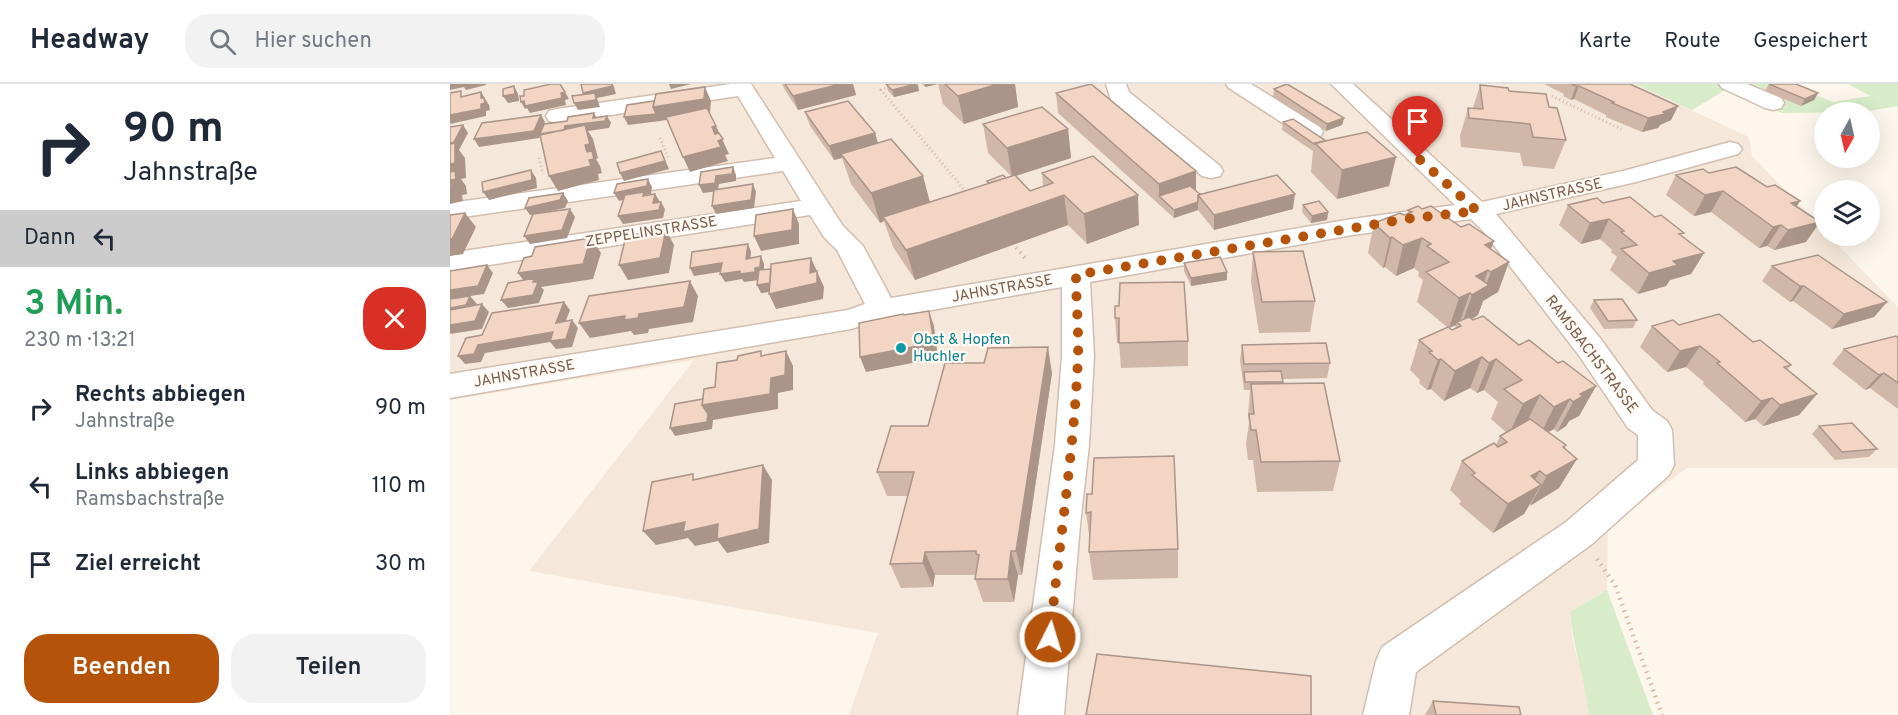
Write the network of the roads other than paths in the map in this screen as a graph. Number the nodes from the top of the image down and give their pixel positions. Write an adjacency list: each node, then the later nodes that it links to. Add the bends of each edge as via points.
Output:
1 (621, 84): 6 (street, via 625,99)
2 (1116, 84): 14 (street, via 1119,95)
3 (1236, 84): 10 (street)
4 (1341, 84): 9 (street, RAMSBACHSTRASSE)
5 (1729, 84): 7 (street)
6 (741, 86): 8 (street); 13 (street)
7 (1773, 103)
8 (557, 116)
9 (1389, 131): 11 (street); 16 (street, RAMSBACHSTRASSE)
10 (1312, 132)
11 (1360, 136)
12 (1730, 149): 16 (street, JAHNSTRASSE)
13 (790, 163): 15 (street); 17 (street)
14 (1211, 171)
15 (817, 206): 18 (street, ZEPPELINSTRASSE); 20 (street, via 833,231 849,246)
16 (1477, 211): 19 (street, JAHNSTRASSE, via 1424,216); 23 (street, RAMSBACHSTRASSE, via 1589,346 1640,419 1655,430 1656,465 1567,542 1398,661)
17 (450, 212)
18 (450, 262)
19 (1060, 278): 20 (street, JAHNSTRASSE); 22 (street, via 1078,356 1072,445)
20 (882, 309): 21 (street, JAHNSTRASSE, via 851,319)
21 (450, 386)
22 (1041, 715)
23 (1386, 715)

